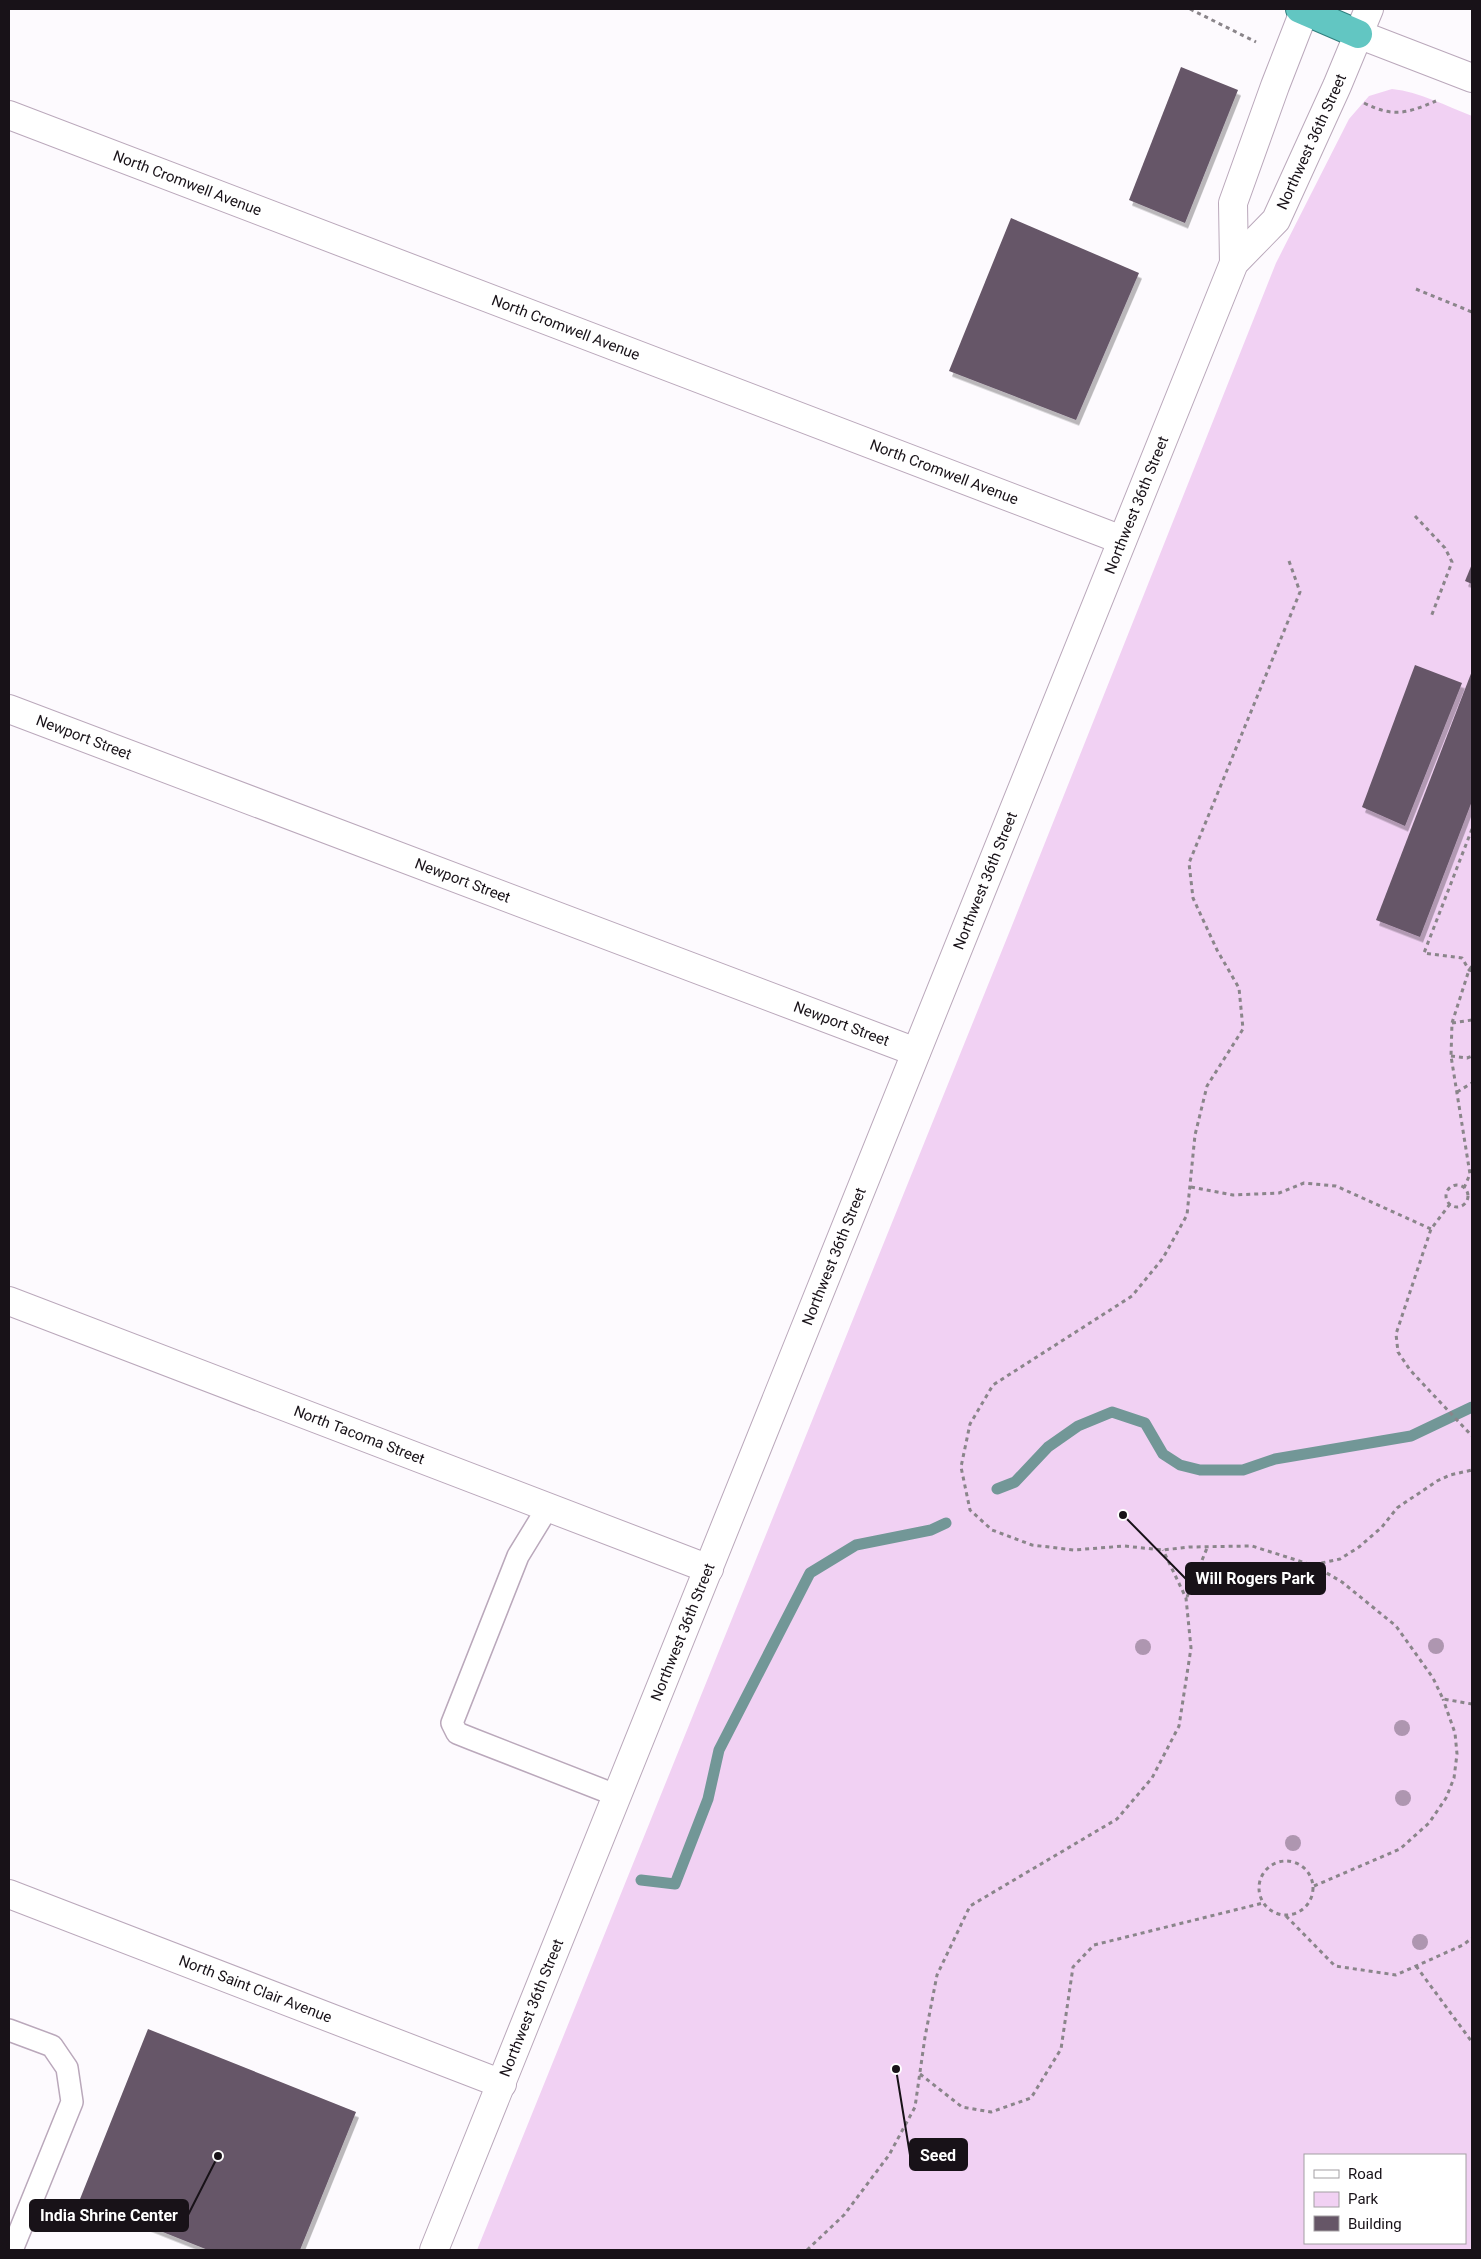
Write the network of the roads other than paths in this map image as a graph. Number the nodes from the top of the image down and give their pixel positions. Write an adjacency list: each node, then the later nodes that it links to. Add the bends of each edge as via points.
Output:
1 (1303, 9): 3 (highway); 6 (street, Northwest 36th Street, via 1233,203)
2 (1369, 9): 3 (street, Northwest 36th Street)
3 (1358, 34): 4 (street); 6 (street, Northwest 36th Street, via 1276,220)
4 (1472, 78)
5 (9, 115): 7 (street, North Cromwell Avenue)
6 (1234, 263): 7 (street, Northwest 36th Street)
7 (1122, 540): 9 (street, Northwest 36th Street)
8 (9, 709): 9 (street, Newport Street)
9 (916, 1052): 12 (street, Northwest 36th Street)
10 (9, 1301): 11 (street, North Tacoma Street)
11 (548, 1507): 12 (street, North Tacoma Street); 13 (lane, via 518,1556 452,1723 457,1733 472,1740)
12 (709, 1569): 13 (street, Northwest 36th Street)
13 (618, 1796): 16 (street, Northwest 36th Street)
14 (9, 1894): 16 (street, North Saint Clair Avenue)
15 (9, 2030): 17 (lane, via 52,2046 67,2068 72,2102)
16 (502, 2084): 18 (street, Northwest 36th Street)
17 (12, 2250)
18 (434, 2250)

